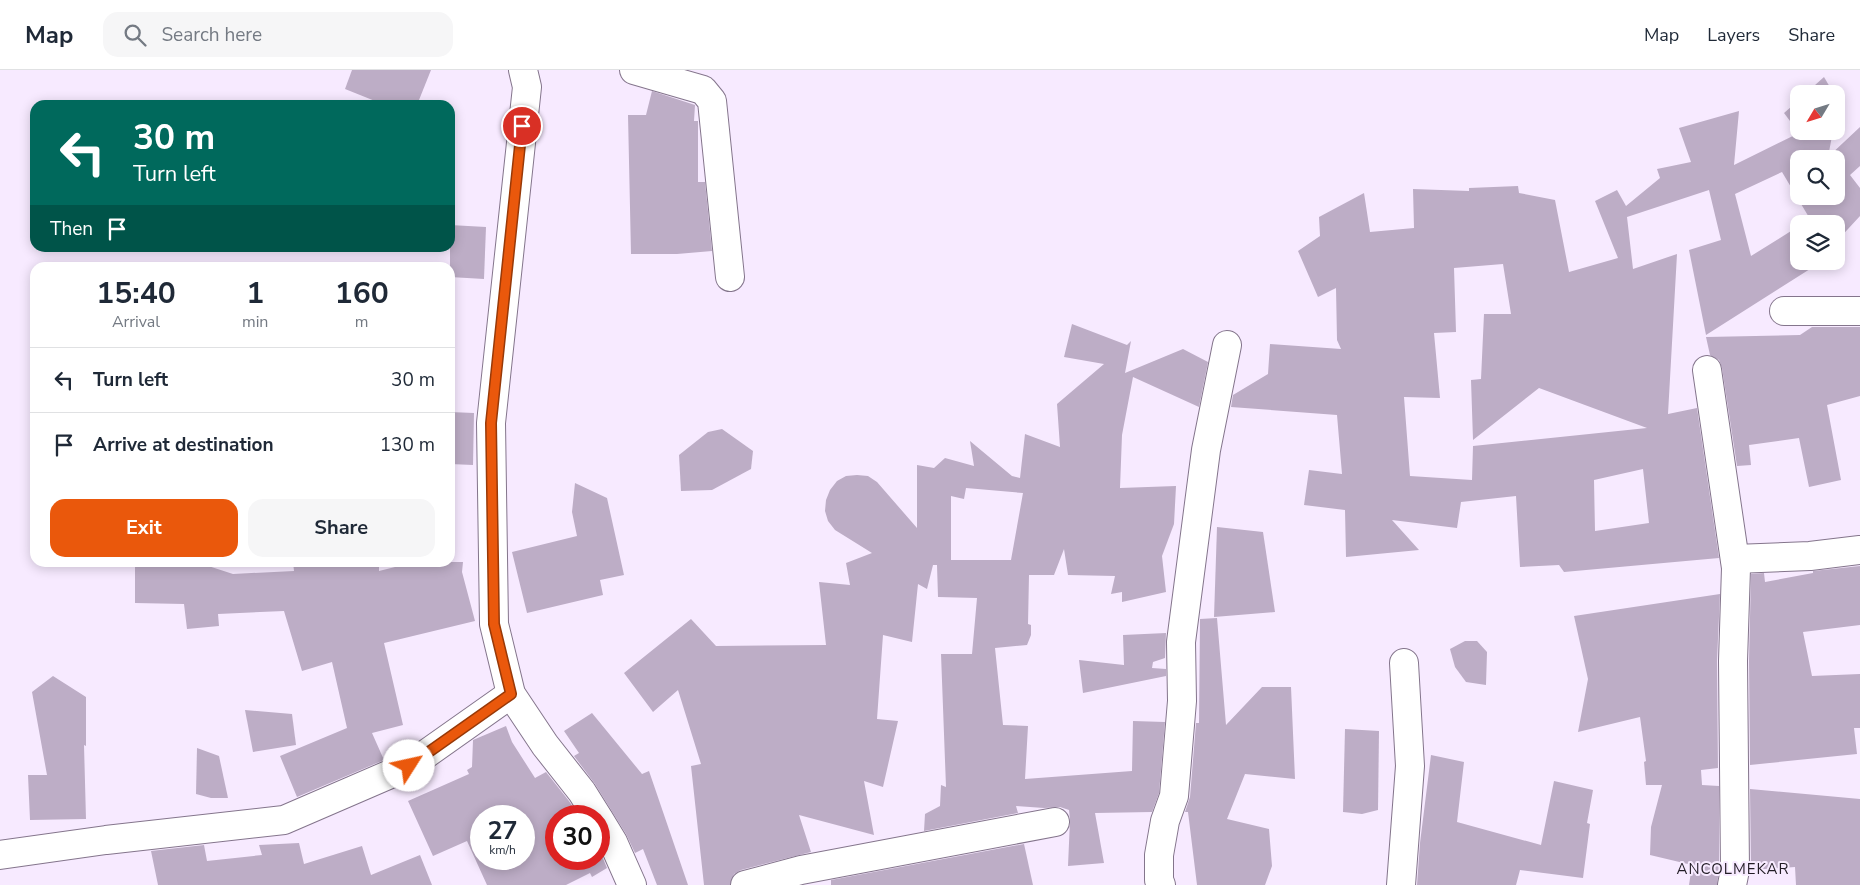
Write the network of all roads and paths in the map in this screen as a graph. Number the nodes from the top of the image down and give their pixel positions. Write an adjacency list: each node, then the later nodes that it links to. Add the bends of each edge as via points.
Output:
1 (523, 70): 11 (street, via 527,87 491,423 494,624)
2 (634, 70): 3 (street, via 703,90 712,101)
3 (730, 276)
4 (1784, 311): 5 (street)
5 (1860, 311)
6 (1227, 345): 18 (street, via 1206,450 1181,642 1182,701 1174,796 1158,855)
7 (1707, 370): 9 (street)
8 (1860, 550): 9 (street, via 1810,556)
9 (1735, 558): 20 (street, via 1735,870)
10 (1404, 663): 19 (street, via 1410,766)
11 (511, 694): 12 (street, via 544,745); 15 (street, via 409,766 284,820)
12 (590, 805)
13 (1055, 822): 17 (street, via 801,870)
14 (610, 837): 16 (street)
15 (0, 854)
16 (632, 885)
17 (746, 885)
18 (1161, 885)
19 (1401, 885)
20 (1732, 885)

